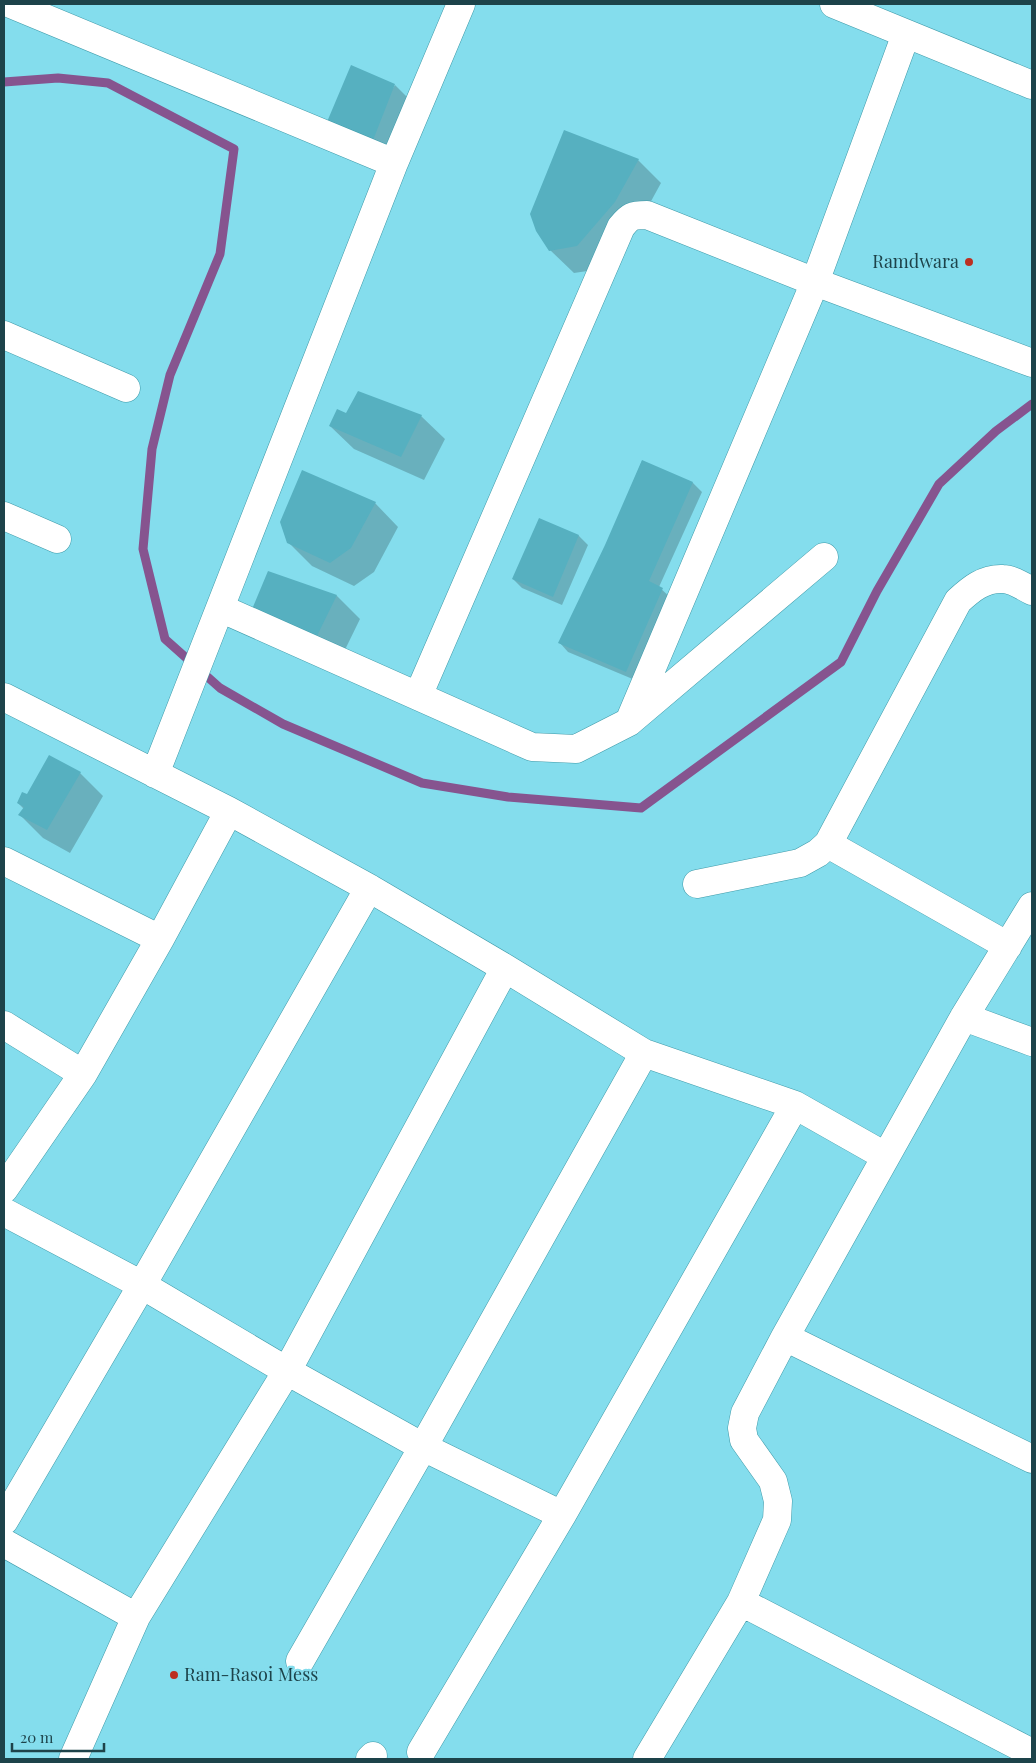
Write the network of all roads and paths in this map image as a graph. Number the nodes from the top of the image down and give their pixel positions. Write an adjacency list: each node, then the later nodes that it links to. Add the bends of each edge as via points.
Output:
1 (11, 4): 6 (street)
2 (461, 4): 6 (street)
3 (844, 6): 4 (street)
4 (906, 34): 5 (street); 7 (street)
5 (1032, 85)
6 (394, 163): 15 (street)
7 (815, 282): 9 (street); 16 (street, via 647,215 628,218 617,236); 18 (street)
8 (4, 335): 10 (street)
9 (1032, 363)
10 (126, 388)
11 (4, 516): 12 (street)
12 (57, 539)
13 (824, 557): 18 (street)
14 (1032, 591): 21 (street, via 1004,578 985,581 958,601)
15 (220, 608): 16 (street); 19 (street)
16 (418, 696): 18 (street, via 532,747 576,749)
17 (4, 697): 19 (street)
18 (629, 722)
19 (156, 774): 20 (street)
20 (229, 811): 24 (street); 26 (street)
21 (828, 844): 23 (street, via 818,854 800,863); 27 (street)
22 (4, 860): 26 (street)
23 (697, 884)
24 (369, 888): 28 (street); 38 (street)
25 (1032, 906): 27 (street)
26 (160, 939): 33 (street)
27 (1008, 946): 29 (street)
28 (505, 968): 32 (street); 40 (street)
29 (964, 1017): 31 (street); 35 (street)
30 (4, 1025): 33 (street)
31 (1032, 1042)
32 (644, 1053): 34 (street); 41 (street)
33 (83, 1074): 36 (street)
34 (794, 1105): 35 (street); 43 (street)
35 (885, 1156): 39 (street)
36 (4, 1190)
37 (4, 1212): 38 (street)
38 (142, 1285): 40 (street); 44 (street)
39 (784, 1337): 42 (street); 46 (street, via 745,1413 742,1428 744,1440 773,1481 778,1500 777,1520)
40 (287, 1371): 41 (street); 47 (street)
41 (423, 1447): 43 (street); 48 (street)
42 (1032, 1459)
43 (562, 1515): 49 (street)
44 (4, 1521)
45 (4, 1543): 47 (street)
46 (741, 1602): 50 (street); 52 (street)
47 (136, 1617): 51 (street)
48 (300, 1661)
49 (421, 1752)
50 (1032, 1753)
51 (73, 1759)
52 (647, 1759)

